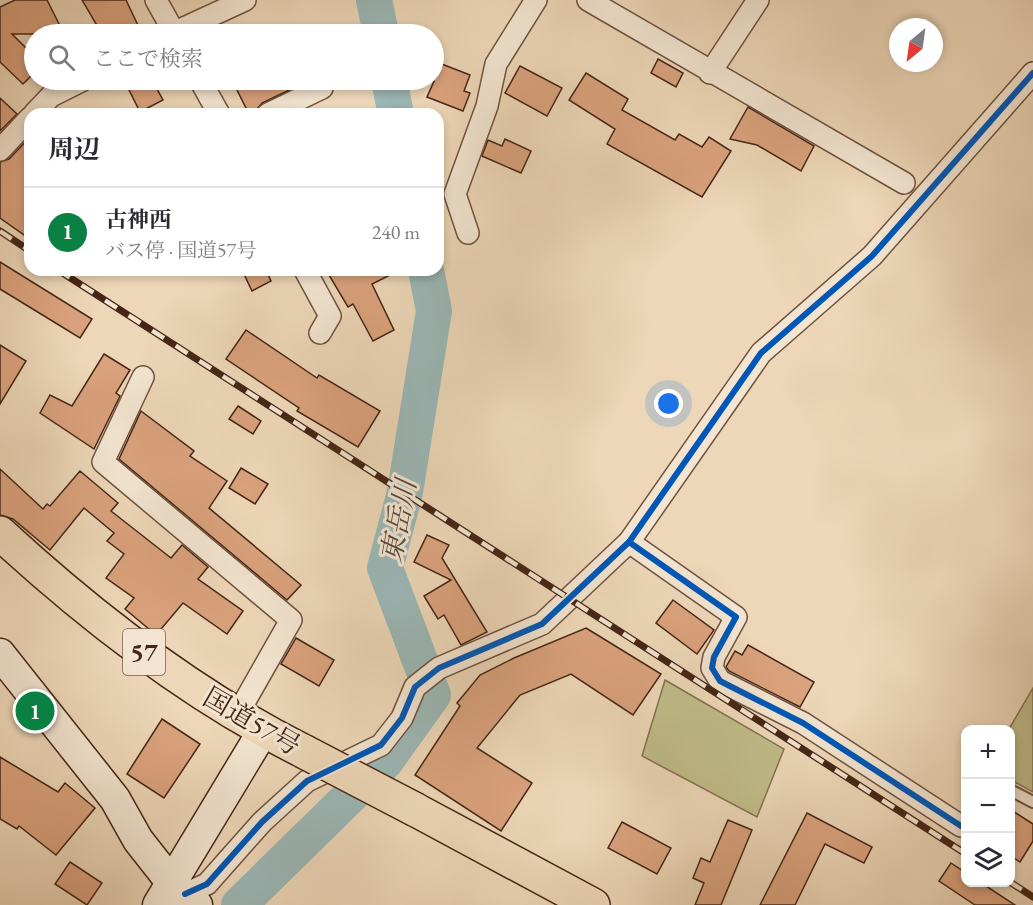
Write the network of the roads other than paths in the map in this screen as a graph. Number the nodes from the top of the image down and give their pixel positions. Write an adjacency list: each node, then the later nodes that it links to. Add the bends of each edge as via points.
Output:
1 (156, 0): 6 (street)
2 (245, 0): 7 (street)
3 (536, 0): 19 (street, via 496,64 487,106 455,194)
4 (588, 0): 8 (street)
5 (758, 0): 8 (street)
6 (168, 24)
7 (194, 24)
8 (710, 73): 18 (street)
9 (1033, 73): 24 (street, via 872,256 761,353)
10 (63, 90): 13 (street)
11 (206, 90): 14 (street)
12 (318, 90): 15 (street)
13 (40, 108)
14 (216, 108)
15 (280, 108)
16 (24, 124): 17 (street)
17 (0, 150)
18 (904, 183)
19 (468, 233)
20 (308, 276): 21 (street, via 330,316)
21 (320, 333)
22 (143, 377): 26 (street, via 103,462 291,620)
23 (0, 533): 26 (highway, 国道57号 / 57, via 137,647)
24 (629, 542): 29 (street, via 736,617 714,657 712,668 720,681 803,723); 30 (street, via 542,624 439,668 415,687 402,718 381,745 307,781 262,822 207,884)
25 (0, 654): 30 (street, via 115,799 138,840)
26 (250, 723): 30 (street); 31 (highway, 国道57号 / 57, bridge)
27 (1015, 792): 28 (lane)
28 (1033, 802)
29 (961, 822)
30 (181, 898)
31 (593, 905)

